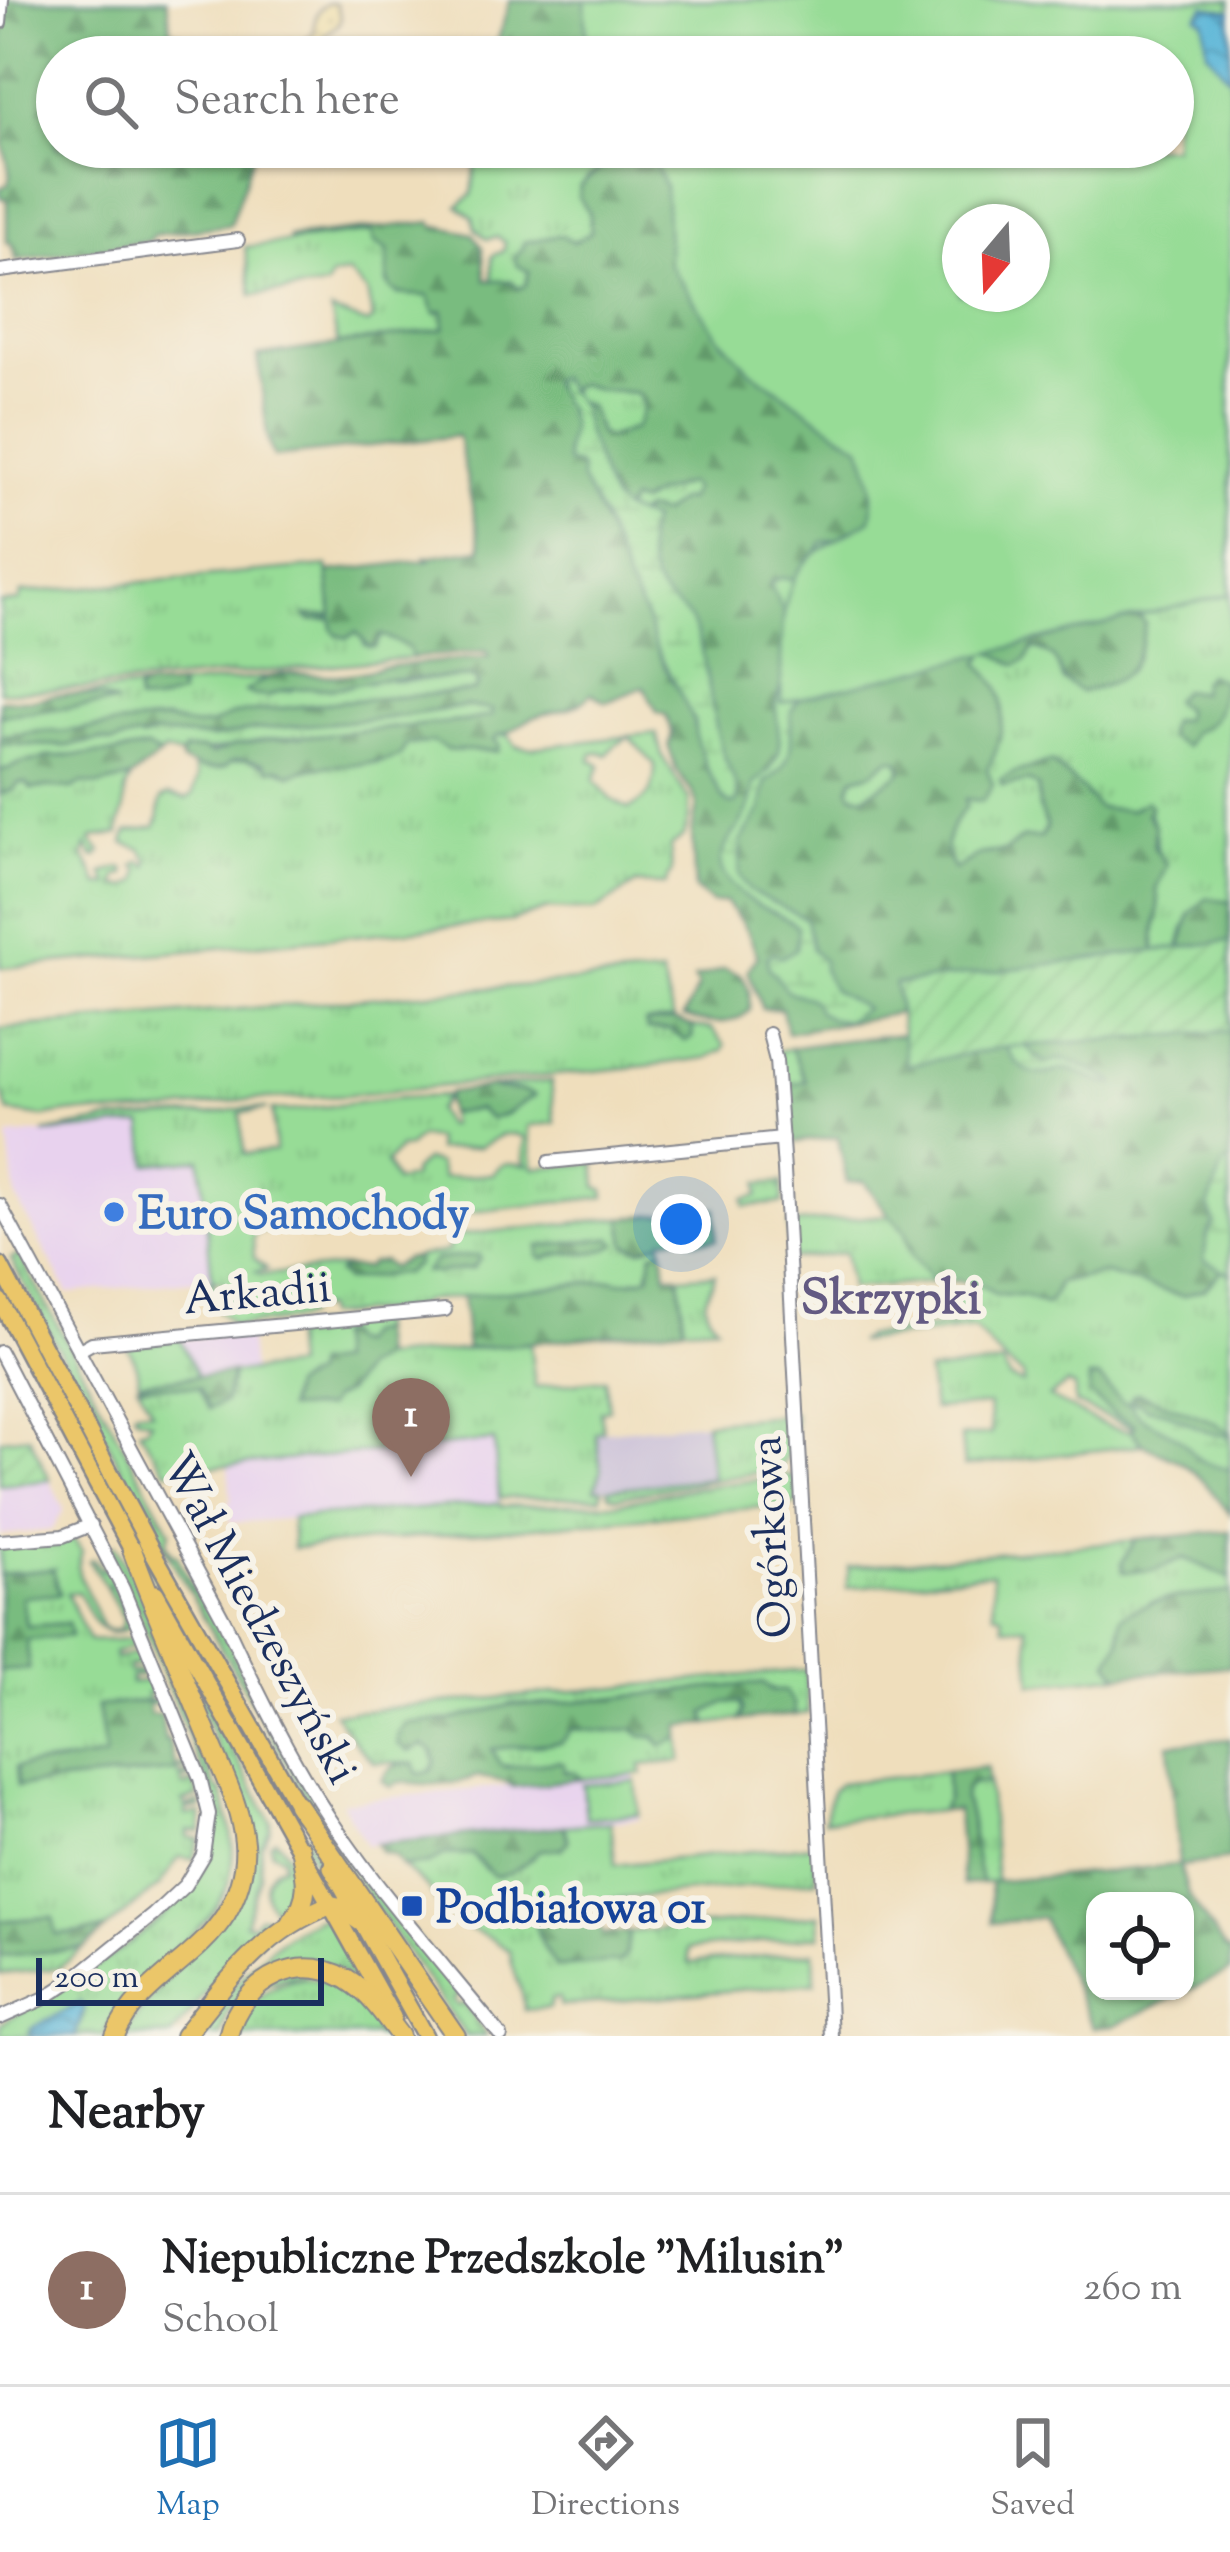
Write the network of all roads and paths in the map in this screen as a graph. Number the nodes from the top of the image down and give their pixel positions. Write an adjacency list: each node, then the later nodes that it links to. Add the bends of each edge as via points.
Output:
1 (2, 0): 2 (street)
2 (0, 23)
3 (238, 240): 4 (street)
4 (0, 271)
5 (769, 1034): 6 (street, Ogórkowa)
6 (782, 1139): 7 (street); 30 (street, Ogórkowa)
7 (549, 1162)
8 (0, 1205): 12 (street, Wał Miedzeszyński)
9 (0, 1265): 17 (main road, Wał Miedzeszyński)
10 (0, 1300): 16 (main road, Wał Miedzeszyński)
11 (446, 1310): 12 (street, Arkadii, via 92,1342)
12 (78, 1351): 29 (street, Wał Miedzeszyński, via 331,1820)
13 (0, 1352): 14 (street)
14 (91, 1525): 15 (street, via 69,1535); 22 (street, via 200,1778 207,1840 193,1874 153,1916 70,1982)
15 (0, 1541)
16 (132, 1550): 18 (main road, Wał Miedzeszyński); 23 (highway, via 236,1808 244,1852 223,1918 138,1999)
17 (297, 1804): 20 (main road, Wał Miedzeszyński); 28 (highway)
18 (300, 1848): 19 (main road, Wał Miedzeszyński); 21 (highway, via 307,1893)
19 (331, 1905): 20 (highway); 21 (highway); 26 (main road, Wał Miedzeszyński)
20 (361, 1922): 27 (main road, Wał Miedzeszyński)
21 (289, 1924): 24 (highway, via 247,1959)
22 (0, 2018)
23 (115, 2036)
24 (184, 2036)
25 (228, 2036): 26 (highway, via 254,1988 308,1969 360,1988)
26 (401, 2036)
27 (425, 2036)
28 (456, 2036)
29 (501, 2036)
30 (831, 2036)

